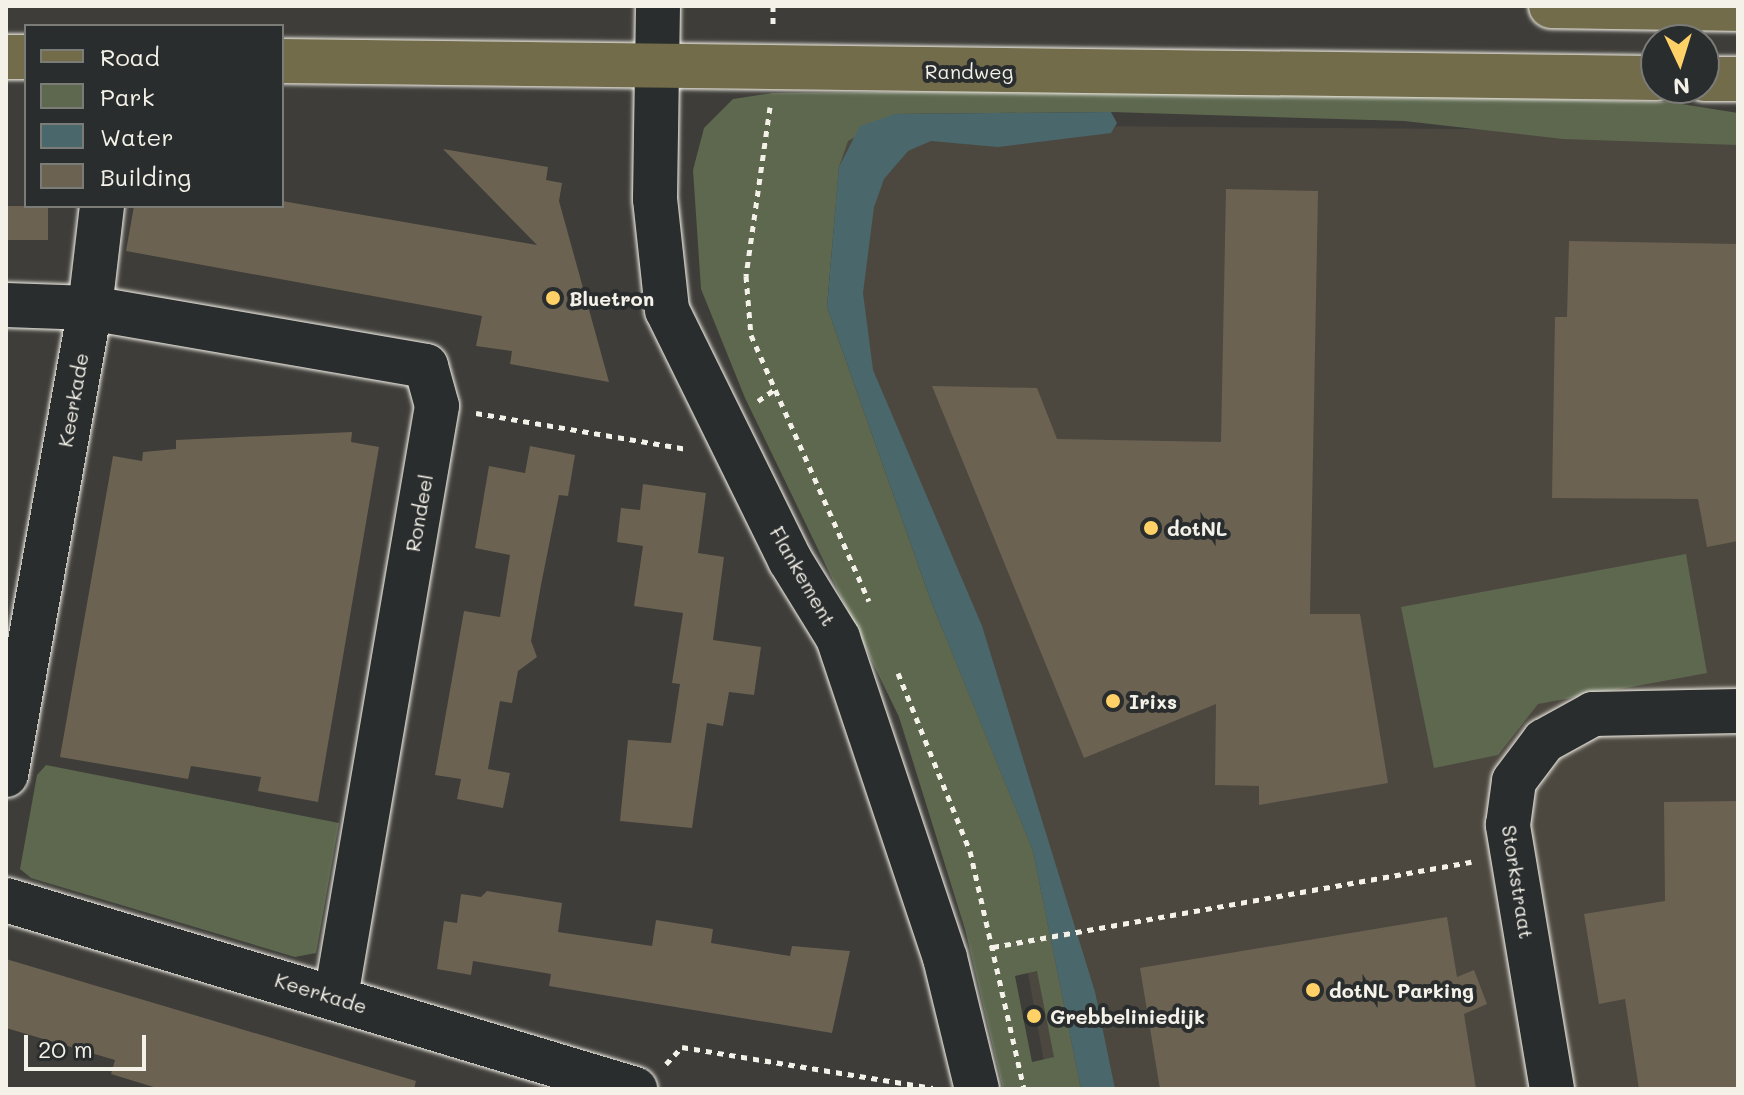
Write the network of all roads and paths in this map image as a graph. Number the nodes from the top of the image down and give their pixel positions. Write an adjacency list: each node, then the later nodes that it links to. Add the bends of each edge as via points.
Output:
1 (658, 6): 6 (street, Flankement)
2 (773, 6): 7 (path)
3 (1551, 6): 4 (main road)
4 (1738, 9)
5 (284, 61): 6 (main road, Randweg)
6 (656, 66): 7 (main road, Randweg); 24 (street, Flankement, via 655,199 667,310 790,560 838,638 940,944)
7 (773, 70): 8 (main road, Randweg); 14 (path, via 746,276 747,315 757,354 789,415)
8 (1640, 78)
9 (102, 208): 11 (street)
10 (6, 305): 11 (street, Rondeel)
11 (90, 308): 12 (street, Rondeel, via 426,366); 17 (street, Keerkade)
12 (437, 406): 13 (path, via 686,450); 21 (street, Rondeel)
13 (692, 446)
14 (874, 615)
15 (893, 659): 20 (path, via 962,829)
16 (1738, 711): 18 (street, Storkstraat, via 1614,711 1570,724 1544,741 1514,781 1508,825)
17 (8, 754)
18 (1512, 855): 20 (path); 26 (street, Storkstraat)
19 (6, 900): 21 (street, Keerkade)
20 (995, 947): 25 (path)
21 (336, 997): 22 (street, Keerkade)
22 (649, 1078): 23 (path, via 682,1047)
23 (938, 1089)
24 (977, 1089)
25 (1024, 1089)
26 (1552, 1089)

